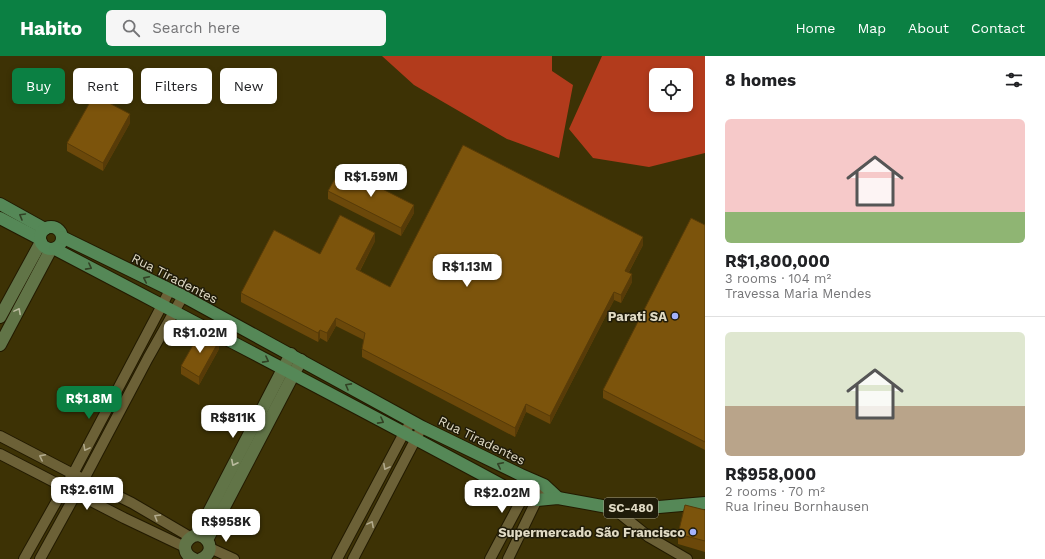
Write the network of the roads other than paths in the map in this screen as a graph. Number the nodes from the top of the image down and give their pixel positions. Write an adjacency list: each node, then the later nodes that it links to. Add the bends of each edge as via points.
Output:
1 (0, 204): 3 (main road, one-way to 1)
2 (0, 218): 3 (main road)
3 (42, 237): 4 (main road, via 50,228 60,232); 5 (main road, via 42,245); 10 (street)
4 (62, 237): 5 (main road, via 60,244); 6 (main road, Rua Tiradentes, one-way to 4)
5 (53, 249): 8 (main road, one-way to 8); 11 (street, one-way to 5)
6 (170, 290): 7 (main road, Rua Tiradentes); 8 (street)
7 (183, 296): 9 (street); 14 (main road, Rua Tiradentes)
8 (162, 305): 9 (main road); 13 (street)
9 (174, 311): 15 (street); 16 (main road, one-way to 16)
10 (0, 317)
11 (3, 331): 12 (street)
12 (0, 345)
13 (136, 354): 15 (street); 23 (street, one-way to 23)
14 (296, 357): 16 (street); 17 (street); 18 (main road, Rua Tiradentes, one-way to 14)
15 (148, 358): 24 (street)
16 (282, 369): 17 (main road); 38 (street, one-way to 38)
17 (294, 375): 19 (main road, one-way to 19); 38 (street)
18 (417, 424): 19 (street); 21 (street); 25 (main road, Rua Tiradentes, one-way to 18)
19 (404, 433): 21 (main road); 28 (street, one-way to 28)
20 (0, 436): 23 (street, one-way to 20)
21 (417, 439): 30 (main road); 32 (street)
22 (0, 454): 27 (street)
23 (73, 474): 24 (street); 27 (street)
24 (84, 479): 29 (street); 34 (street)
25 (532, 480): 26 (main road, Rua Tiradentes); 30 (street)
26 (544, 485): 31 (main road, Rua Tiradentes); 33 (street)
27 (64, 488): 29 (street); 39 (street)
28 (372, 492): 32 (street); 42 (street)
29 (76, 493): 37 (street); 40 (street)
30 (524, 496): 33 (main road); 44 (street)
31 (558, 498): 33 (main road); 36 (main road, SC-480)
32 (385, 499): 43 (street, one-way to 32)
33 (537, 500): 45 (street)
34 (132, 503): 37 (street); 38 (street, one-way to 34)
35 (705, 503): 36 (main road, SC-480)
36 (613, 508): 46 (street, via 649,537)
37 (124, 518): 38 (street)
38 (197, 550): 41 (street)
39 (24, 559)
40 (40, 559)
41 (234, 559)
42 (337, 559)
43 (353, 559)
44 (490, 559)
45 (508, 559)
46 (686, 559)

